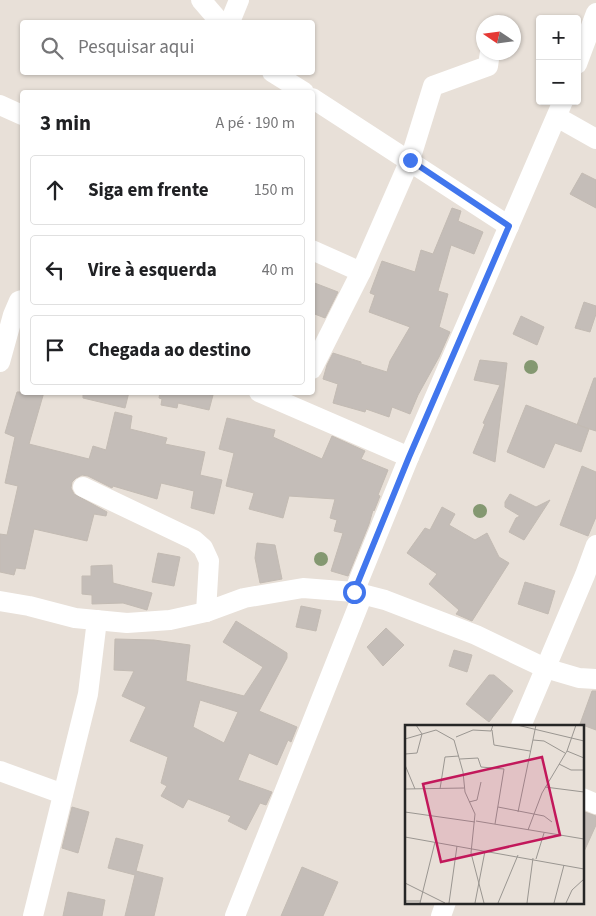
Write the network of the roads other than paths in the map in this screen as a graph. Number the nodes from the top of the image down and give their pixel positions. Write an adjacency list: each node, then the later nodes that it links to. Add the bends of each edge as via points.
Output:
1 (201, 0): 4 (street)
2 (239, 0): 5 (street)
3 (596, 13): 7 (street)
4 (218, 20)
5 (231, 20)
6 (489, 60): 15 (street, via 488,66 433,86)
7 (578, 60)
8 (277, 75): 9 (street)
9 (301, 90)
10 (315, 100): 15 (street)
11 (0, 105): 13 (street)
12 (560, 109): 14 (street); 16 (street)
13 (20, 114)
14 (596, 139)
15 (410, 160): 16 (street); 18 (street)
16 (509, 226): 24 (street)
17 (315, 251): 18 (street)
18 (361, 272): 21 (street)
19 (20, 301): 20 (street)
20 (0, 362)
21 (315, 363)
22 (274, 395): 23 (street)
23 (298, 400): 24 (street)
24 (409, 457): 28 (street)
25 (83, 487): 30 (street, via 194,540 203,548 209,561)
26 (596, 545): 27 (street)
27 (591, 577): 32 (street)
28 (359, 593): 30 (street, via 303,588 244,598); 32 (street, via 476,635); 41 (street)
29 (0, 601): 31 (street)
30 (206, 612): 31 (street, via 170,620 127,623)
31 (97, 620): 36 (street, via 88,694)
32 (545, 668): 33 (street); 34 (street)
33 (596, 679)
34 (520, 725)
35 (0, 770): 36 (street)
36 (63, 794): 40 (street)
37 (584, 799): 38 (street)
38 (596, 804)
39 (445, 904): 42 (street)
40 (33, 916)
41 (235, 916)
42 (441, 916)

